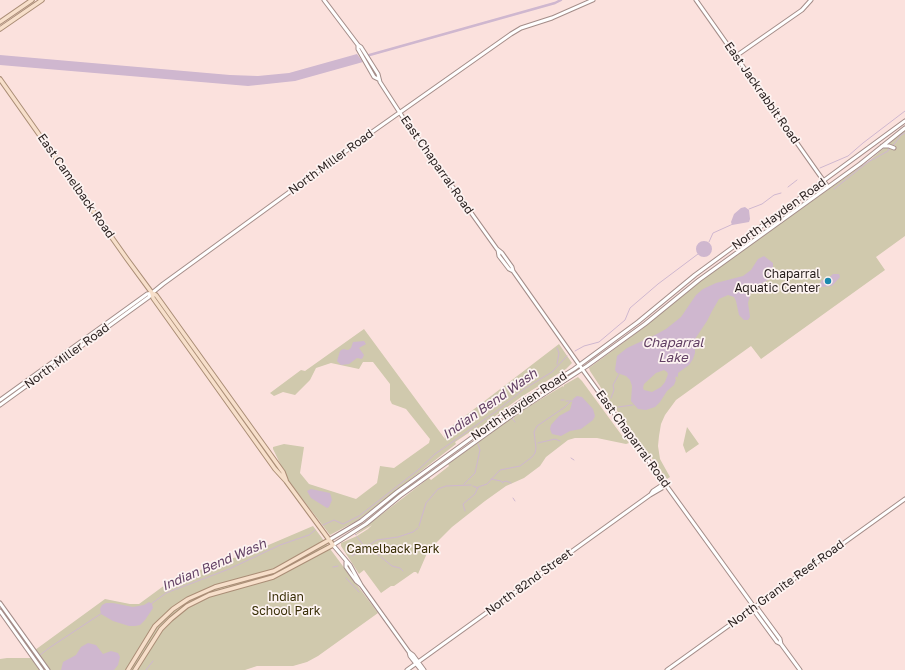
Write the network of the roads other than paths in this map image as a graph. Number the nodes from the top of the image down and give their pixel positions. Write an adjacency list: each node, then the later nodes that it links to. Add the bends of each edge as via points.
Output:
1 (32, 0): 7 (main road)
2 (42, 0): 8 (main road)
3 (324, 0): 9 (main road, East Chaparral Road)
4 (593, 0): 13 (main road, North Miller Road, via 521,28)
5 (696, 0): 10 (main road, East Jackrabbit Road)
6 (811, 0): 10 (main road, via 802,10)
7 (0, 22)
8 (0, 29)
9 (362, 50): 12 (main road, East Chaparral Road, via 378,74); 12 (main road, East Chaparral Road, via 374,77)
10 (736, 56): 18 (main road, East Jackrabbit Road)
11 (0, 79): 20 (main road, East Camelback Road)
12 (378, 79): 13 (main road, East Chaparral Road)
13 (400, 112): 20 (main road, North Miller Road); 21 (main road, East Chaparral Road)
14 (905, 121): 18 (main road, North Hayden Road)
15 (905, 128): 16 (main road, North Hayden Road)
16 (882, 146): 17 (main road); 19 (main road, North Hayden Road)
17 (894, 148)
18 (824, 181): 19 (main road, East Jackrabbit Road); 21 (main road, North Hayden Road, via 699,272 638,322)
19 (828, 187): 22 (main road, North Hayden Road, via 699,280)
20 (152, 292): 23 (main road, North Miller Road); 24 (main road, North Miller Road, via 149,297); 27 (main road, East Camelback Road, via 283,472 286,482)
21 (579, 365): 22 (main road, East Chaparral Road); 27 (main road, North Hayden Road, via 521,402 361,521)
22 (583, 370): 25 (main road, East Chaparral Road); 28 (main road, North Hayden Road, via 521,409 400,496 366,524)
23 (0, 400)
24 (0, 405)
25 (665, 483): 30 (main road, East Chaparral Road); 32 (main road, North 82nd Street, via 663,487)
26 (905, 499): 30 (main road, North Granite Reef Road)
27 (329, 540): 28 (main road, East Camelback Road); 35 (main road, North Hayden Road, via 274,571 209,589 188,599 155,626)
28 (333, 545): 32 (main road, East Camelback Road, via 346,562 346,568); 36 (main road, North Hayden Road, via 273,578 209,595 187,606 161,629)
29 (0, 603): 34 (main road)
30 (754, 607): 40 (main road, North Granite Reef Road); 41 (main road, East Chaparral Road, via 773,637)
31 (0, 611): 33 (main road)
32 (417, 663): 37 (main road, North 82nd Street); 38 (main road, East Camelback Road); 39 (main road, East Camelback Road)
33 (42, 670)
34 (48, 670)
35 (128, 670)
36 (135, 670)
37 (408, 670)
38 (421, 670)
39 (424, 670)
40 (667, 670)
41 (800, 670)

